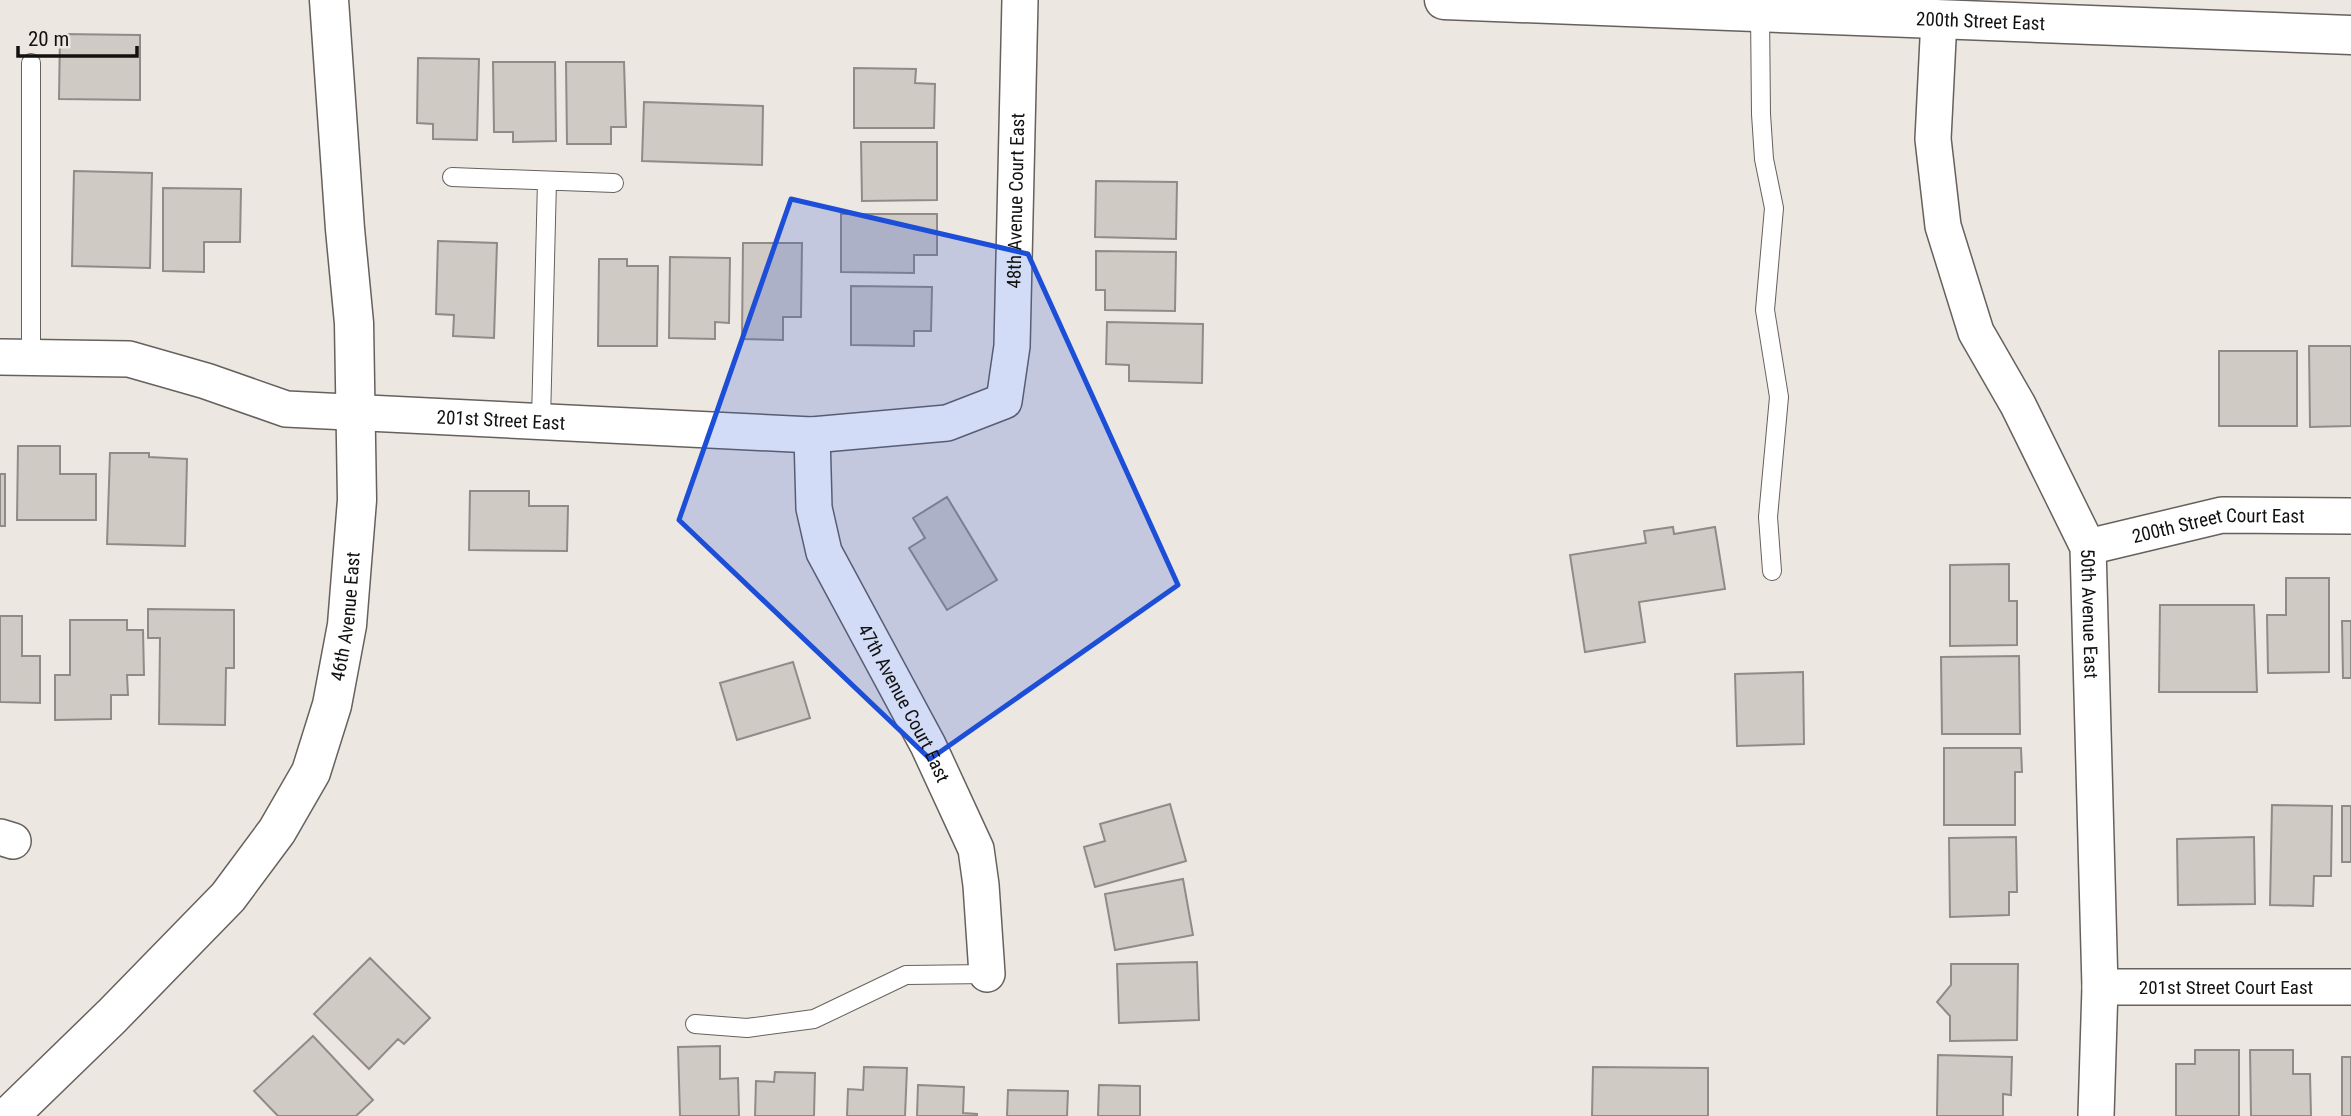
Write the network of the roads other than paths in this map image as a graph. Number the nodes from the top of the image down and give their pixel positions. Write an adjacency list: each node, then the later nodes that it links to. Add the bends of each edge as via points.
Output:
1 (329, 0): 13 (street, 46th Avenue East, via 354,323)
2 (1020, 0): 12 (street, 48th Avenue Court East, via 1012,346)
3 (1444, 0): 5 (street, 200th Street East)
4 (1939, 9): 5 (street, 200th Street East); 6 (street, 200th Street East); 17 (street, 50th Avenue East, via 1933,139 1943,226 1976,332 2018,405)
5 (1760, 12): 18 (lane, via 1764,159 1774,208 1765,310 1779,397 1768,517)
6 (2351, 35)
7 (31, 63): 11 (lane)
8 (452, 177): 9 (lane)
9 (547, 181): 10 (lane); 14 (lane)
10 (614, 183)
11 (15, 358): 13 (street, 201st Street East, via 129,359 286,409)
12 (1004, 401): 15 (street, 201st Street East, via 947,423)
13 (356, 411): 14 (street, 201st Street East); 23 (street, 46th Avenue East, via 357,500 347,625 332,705 312,772 277,831 228,897 112,1016)
14 (541, 420): 15 (street, 201st Street East)
15 (812, 435): 19 (street, 47th Avenue Court East, via 814,508 824,552 928,745 976,849)
16 (2351, 516): 17 (street, 200th Street Court East, via 2222,515)
17 (2088, 547): 20 (street, 50th Avenue East)
18 (1772, 571)
19 (987, 974): 22 (lane, via 906,975 814,1019 747,1028)
20 (2100, 987): 21 (street, 201st Street Court East); 24 (street, 50th Avenue East)
21 (2351, 987)
22 (695, 1024)
23 (8, 1112)
24 (2096, 1116)

